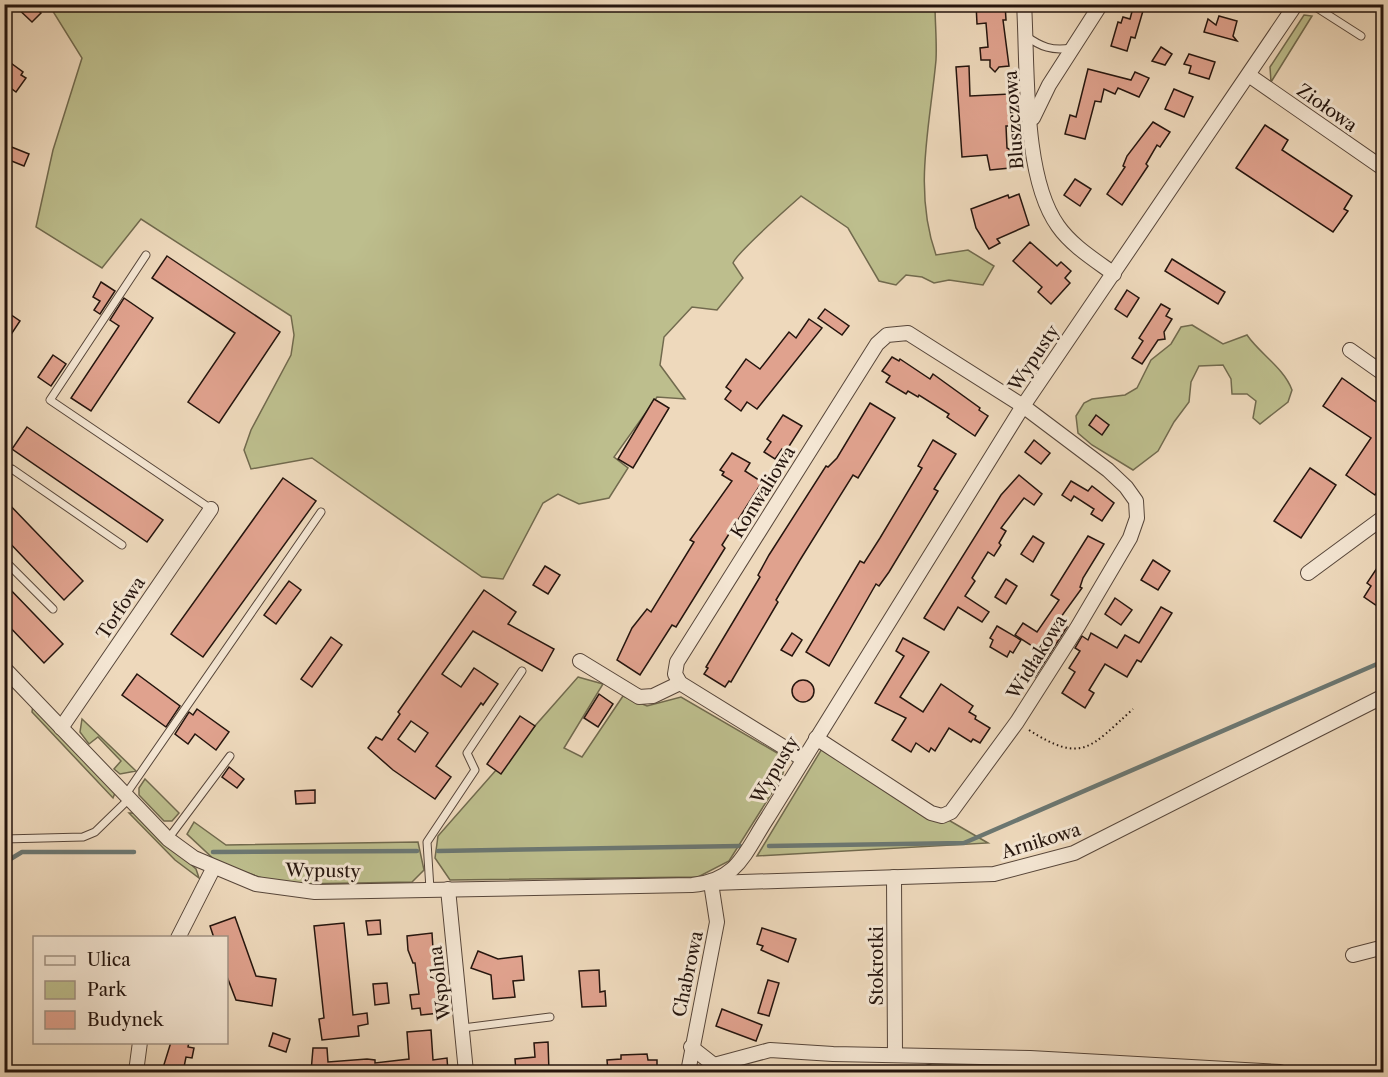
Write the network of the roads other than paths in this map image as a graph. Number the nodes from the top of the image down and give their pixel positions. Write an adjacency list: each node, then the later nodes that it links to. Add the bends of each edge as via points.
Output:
1 (1024, 4): 5 (street, Bluszczowa)
2 (1101, 4): 7 (street)
3 (1296, 4): 8 (street, Wypusty)
4 (1311, 4): 6 (lane)
5 (1026, 36): 7 (lane, via 1039,46 1056,50); 9 (street, Bluszczowa)
6 (1361, 36)
7 (1074, 48): 9 (street, via 1049,85)
8 (1250, 76): 10 (street, Ziołowa); 12 (street, Wypusty)
9 (1031, 123): 12 (street, Bluszczowa, via 1037,183 1058,226)
10 (1383, 169)
11 (146, 255): 17 (lane, via 51,400)
12 (1114, 274): 15 (street, Wypusty)
13 (1350, 350): 14 (street)
14 (1383, 374)
15 (1023, 406): 27 (street, Konwaliowa, via 908,333 886,335 677,662 675,674); 30 (street, Wypusty); 30 (street, Widłakowa, via 1126,487 1136,501 1137,518 1130,538 1017,722 959,805 942,816 931,813)
16 (4, 476): 20 (lane, via 12,469)
17 (210, 509): 29 (street, Torfowa)
18 (321, 512): 33 (lane)
19 (1383, 517): 22 (street)
20 (122, 545)
21 (4, 560): 23 (lane)
22 (1308, 573)
23 (53, 609)
24 (579, 661): 27 (street, via 639,696 653,696)
25 (4, 668): 29 (street, Wypusty)
26 (522, 671): 40 (lane, via 467,753 475,770 428,842)
27 (680, 683): 32 (street)
28 (1383, 696): 37 (street, Arnikowa, via 1074,853 994,874)
29 (61, 728): 33 (street, Wypusty)
30 (816, 738): 32 (street, Wypusty)
31 (230, 756): 35 (lane)
32 (803, 759): 38 (street, Wypusty, via 734,869)
33 (128, 796): 34 (lane, via 95,832 83,837); 35 (street, Wypusty)
34 (4, 839)
35 (168, 839): 36 (street, Wypusty)
36 (213, 869): 40 (street, Wypusty, via 256,885 282,889); 41 (street)
37 (894, 877): 38 (street, Arnikowa); 48 (street, Stokrotki)
38 (711, 883): 39 (street, Wypusty); 47 (street, Chabrowa, via 717,922)
39 (448, 888): 40 (street, Wypusty); 45 (street, Wspólna)
40 (430, 889)
41 (179, 936)
42 (1383, 947): 43 (street)
43 (1353, 955)
44 (550, 1017): 45 (lane)
45 (463, 1028): 50 (street, Wspólna)
46 (140, 1044): 49 (street)
47 (691, 1047): 48 (street, via 714,1065 770,1050); 51 (street, Chabrowa)
48 (895, 1054): 52 (street)
49 (136, 1072)
50 (466, 1072)
51 (688, 1072)
52 (1280, 1072)

